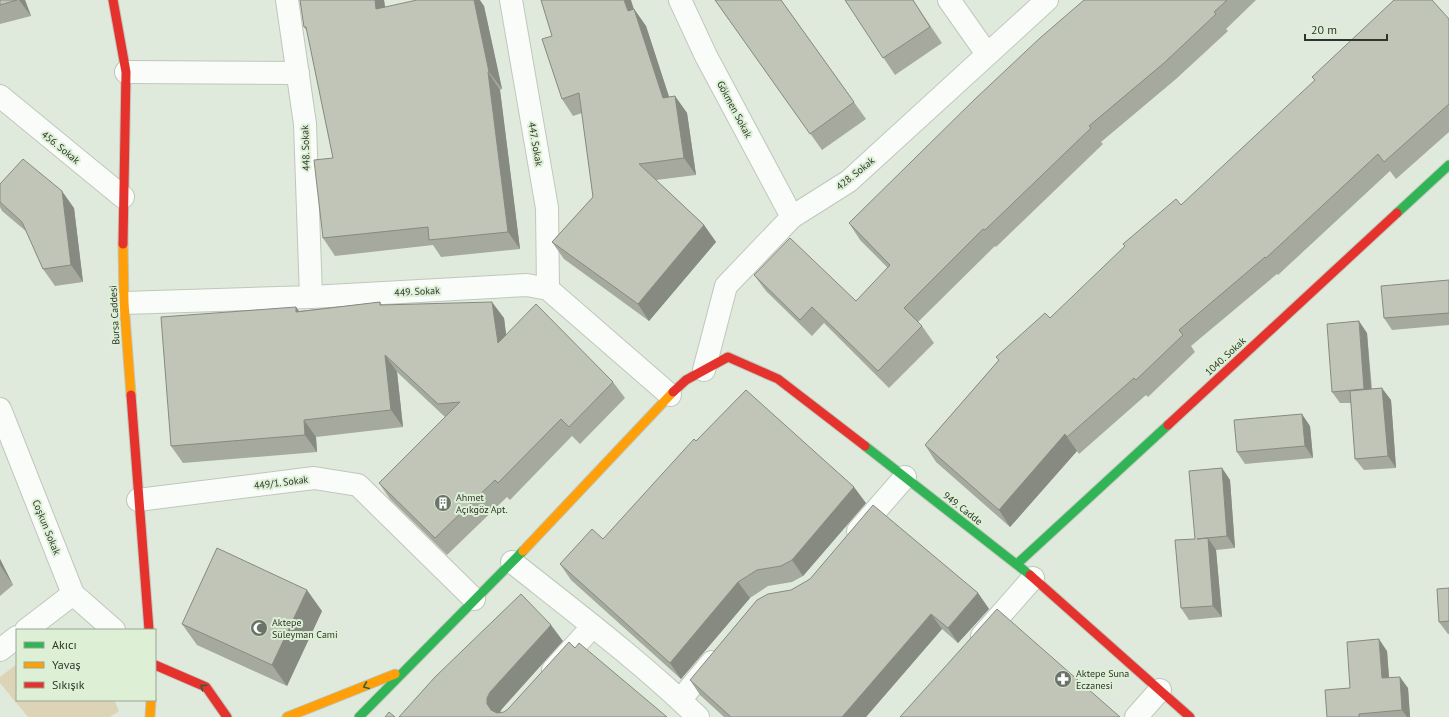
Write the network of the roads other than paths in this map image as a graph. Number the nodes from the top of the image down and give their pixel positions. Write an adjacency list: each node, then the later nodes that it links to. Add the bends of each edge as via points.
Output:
1 (113, 0): 8 (street, Bursa Caddesi)
2 (287, 0): 9 (street, 448. Sokak)
3 (511, 0): 14 (street, 447. Sokak, via 548,208)
4 (680, 0): 13 (street, Gökmen Sokak, via 706,56)
5 (949, 0): 7 (street)
6 (1047, 0): 7 (street, 428. Sokak)
7 (987, 54): 13 (street, 428. Sokak, via 849,181)
8 (126, 72): 9 (street); 12 (street, Bursa Caddesi)
9 (298, 73): 15 (street, 448. Sokak, via 305,124)
10 (0, 96): 12 (street, 456. Sokak)
11 (1449, 165): 24 (street, 1040. Sokak)
12 (123, 197): 16 (street, Bursa Caddesi)
13 (792, 217): 17 (street, 428. Sokak, via 726,286)
14 (548, 289): 15 (street, 449. Sokak, via 527,285); 18 (street)
15 (311, 297): 16 (street, 449. Sokak)
16 (124, 303): 21 (street, Bursa Caddesi)
17 (704, 370): 18 (street, via 686,380); 20 (street, 949. Cadde, via 728,357 778,378)
18 (670, 395): 23 (street)
19 (0, 409): 26 (street, Coşkun Sokak)
20 (905, 477): 22 (street); 24 (street, 949. Cadde)
21 (138, 500): 27 (street, 449/1. Sokak, via 314,478 358,484); 31 (street, Bursa Caddesi)
22 (847, 543)
23 (512, 562): 27 (street); 28 (street)
24 (1016, 564): 25 (street, 949. Cadde)
25 (1033, 578): 34 (street); 39 (street, 949. Cadde)
26 (73, 594): 29 (street); 30 (street, Coşkun Sokak)
27 (474, 599): 37 (street)
28 (593, 626): 38 (street); 40 (street)
29 (27, 629)
30 (113, 629)
31 (150, 629)
32 (16, 638): 35 (street)
33 (724, 647): 40 (street)
34 (971, 648)
35 (0, 650)
36 (156, 665): 43 (street, one-way to 36, via 206,687)
37 (402, 671): 44 (street, one-way to 44); 45 (street)
38 (542, 683)
39 (1160, 690): 47 (street); 48 (street, 949. Cadde)
40 (680, 700): 46 (street)
41 (151, 701): 42 (street)
42 (150, 717)
43 (227, 717)
44 (287, 717)
45 (359, 717)
46 (698, 717)
47 (1136, 717)
48 (1190, 717)

